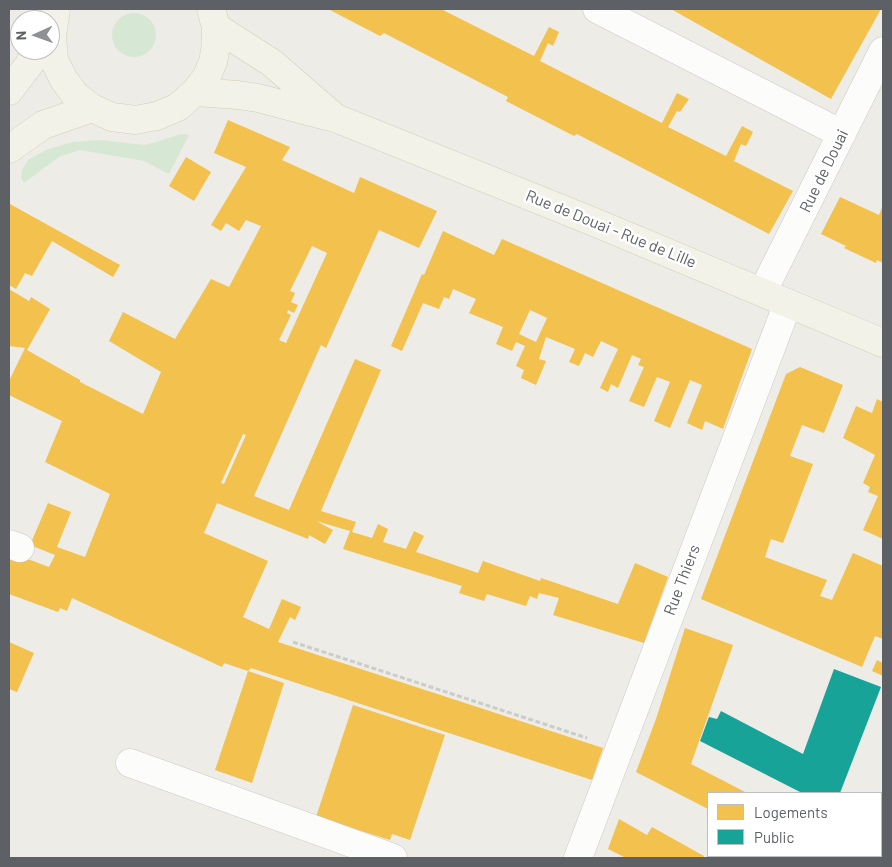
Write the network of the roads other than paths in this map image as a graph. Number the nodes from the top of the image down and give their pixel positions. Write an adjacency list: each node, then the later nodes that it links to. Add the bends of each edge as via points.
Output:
1 (597, 9): 10 (lane)
2 (213, 18): 7 (main road, via 213,62); 9 (main road, Rue de Douai - Rue de Lille)
3 (883, 51): 10 (lane, Rue de Douai)
4 (33, 60): 6 (main road)
5 (54, 60): 8 (main road, via 76,96)
6 (9, 91)
7 (195, 92): 8 (main road, via 178,107 150,118 112,117); 9 (main road, Rue de Douai - Rue de Lille, via 258,98)
8 (92, 108): 11 (main road, via 43,125)
9 (338, 119): 12 (main road, Rue de Douai - Rue de Lille)
10 (842, 134): 12 (lane, Rue de Douai)
11 (9, 149)
12 (763, 291): 13 (main road, Rue de Douai - Rue de Lille)
13 (788, 303): 14 (main road, Rue de Douai - Rue de Lille); 17 (lane, Rue Thiers)
14 (883, 343)
15 (130, 763): 16 (lane)
16 (393, 858)
17 (578, 858)

